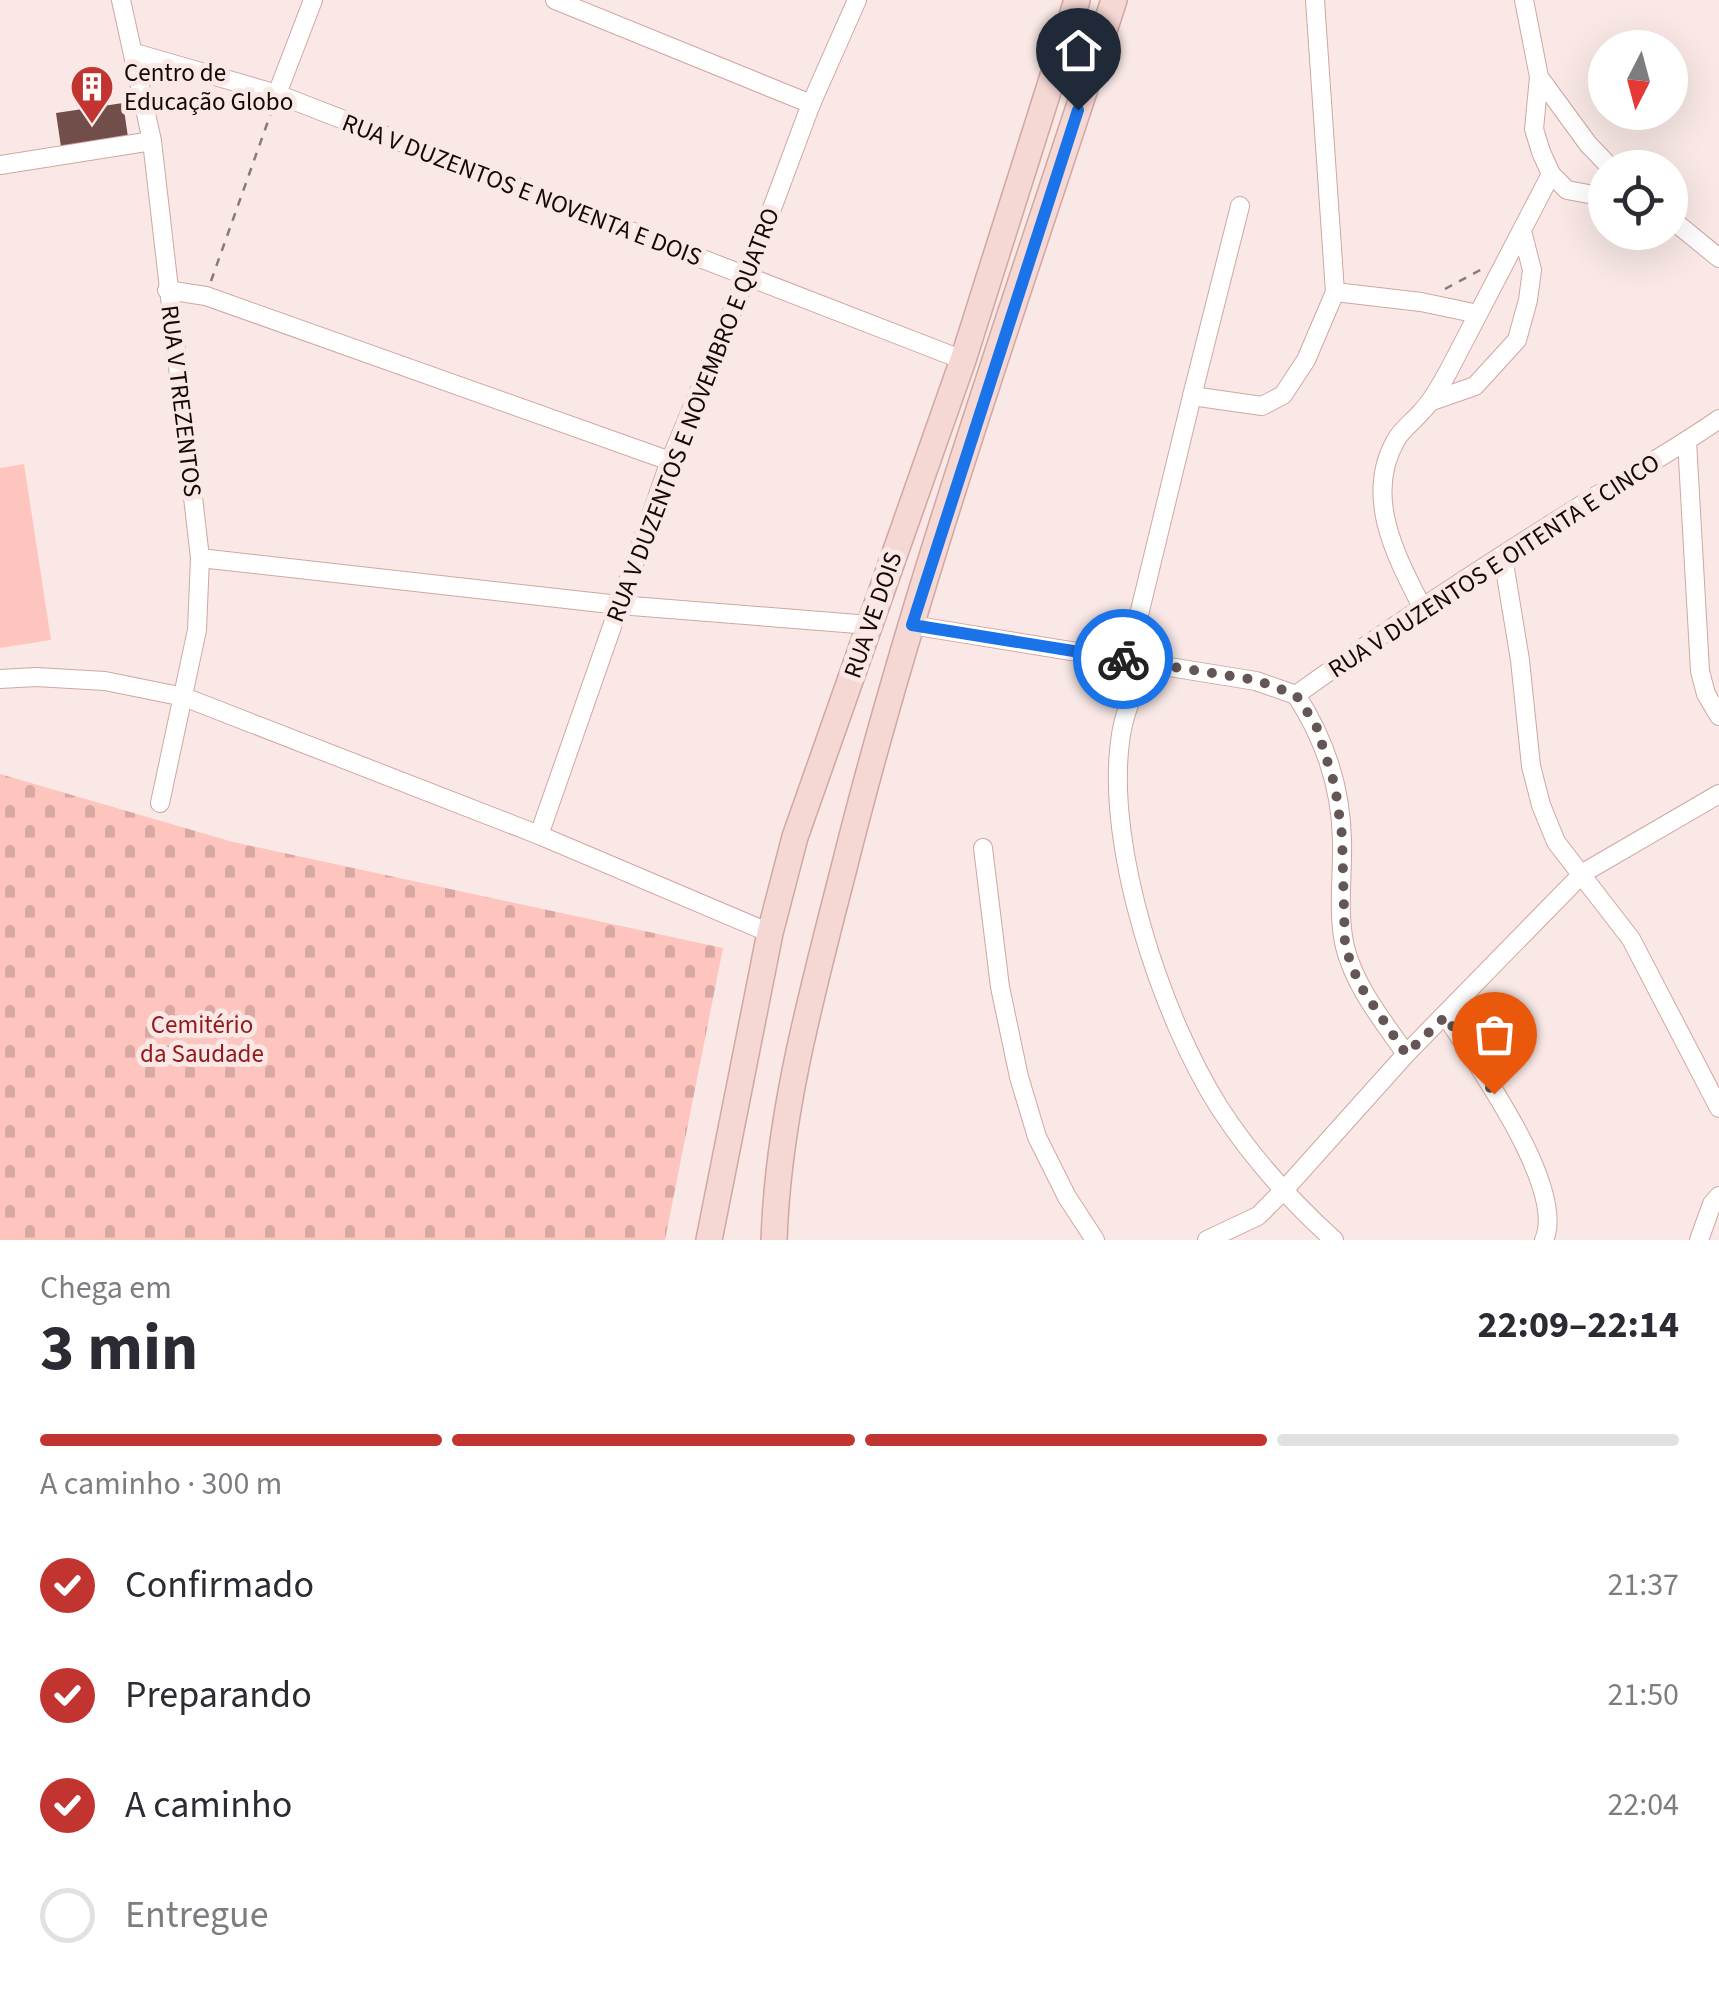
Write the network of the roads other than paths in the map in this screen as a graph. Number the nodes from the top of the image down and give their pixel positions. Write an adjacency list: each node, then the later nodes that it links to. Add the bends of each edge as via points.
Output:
1 (120, 0): 9 (street, RUA V TREZENTOS)
2 (313, 0): 11 (street)
3 (556, 0): 12 (street)
4 (857, 0): 12 (street, RUA V DUZENTOS E NOVEMBRO E QUATRO)
5 (1077, 0): 26 (main road, RUA VE DOIS)
6 (1114, 0): 37 (main road, RUA VE DOIS)
7 (1315, 0): 24 (street)
8 (1524, 0): 10 (street)
9 (135, 53): 11 (street, RUA V DUZENTOS E NOVENTA E DOIS); 13 (street, RUA V TREZENTOS)
10 (1539, 77): 14 (street); 16 (street, via 1534,130)
11 (278, 94): 22 (street, RUA V DUZENTOS E NOVENTA E DOIS)
12 (811, 104): 22 (street, RUA V DUZENTOS E NOVEMBRO E QUATRO)
13 (152, 141): 15 (street); 23 (street, RUA V TREZENTOS)
14 (1594, 150)
15 (0, 165)
16 (1551, 174): 17 (street, via 1567,190); 19 (street)
17 (1588, 193)
18 (1240, 206): 27 (street)
19 (1522, 231): 25 (street); 28 (street, via 1532,270 1517,340 1475,386)
20 (1688, 233): 21 (street)
21 (1719, 258)
22 (746, 278): 26 (street, RUA V DUZENTOS E NOVENTA E DOIS); 31 (street, RUA V DUZENTOS E NOVEMBRO E QUATRO)
23 (167, 290): 31 (street, via 206,296); 33 (street, RUA V TREZENTOS)
24 (1335, 292): 25 (street); 27 (street, via 1284,396 1262,406)
25 (1478, 314): 28 (street)
26 (962, 360): 36 (main road, RUA VE DOIS)
27 (1192, 396): 38 (street)
28 (1432, 400): 35 (street, via 1397,438 1381,502 1394,551)
29 (1719, 418): 30 (street, RUA V DUZENTOS E OITENTA E CINCO)
30 (1686, 442): 32 (street, RUA V DUZENTOS E OITENTA E CINCO); 42 (street, via 1700,670)
31 (670, 462): 34 (street, RUA V DUZENTOS E NOVEMBRO E QUATRO)
32 (1503, 557): 35 (street, RUA V DUZENTOS E OITENTA E CINCO); 47 (street, via 1531,766 1556,842)
33 (200, 558): 34 (street); 41 (street, RUA V TREZENTOS, via 197,630)
34 (620, 604): 36 (street); 45 (street, RUA V DUZENTOS E NOVEMBRO E QUATRO)
35 (1423, 609): 40 (street, RUA V DUZENTOS E OITENTA E CINCO)
36 (870, 624): 48 (main road, RUA VE DOIS, via 795,837)
37 (912, 625): 38 (street); 55 (main road, RUA VE DOIS, via 814,986 776,1189)
38 (1138, 662): 40 (street, via 1256,680); 52 (street, via 1120,743 1118,795 1128,871 1182,1036 1220,1107)
39 (0, 679): 41 (street, via 105,682)
40 (1296, 695): 50 (street, via 1316,725 1335,786 1345,947 1359,984)
41 (184, 697): 44 (street, RUA V TREZENTOS); 45 (street)
42 (1719, 716)
43 (1719, 794): 47 (street)
44 (160, 802)
45 (539, 835): 48 (street)
46 (983, 848): 56 (street, via 1000,987 1036,1137)
47 (1582, 873): 49 (street); 51 (street, via 1631,939)
48 (770, 933): 54 (main road, RUA VE DOIS)
49 (1446, 1016): 50 (street); 59 (street, via 1526,1147 1548,1207)
50 (1406, 1054): 52 (street)
51 (1719, 1108)
52 (1285, 1190): 57 (street, via 1258,1216); 58 (street)
53 (1719, 1196): 60 (street)
54 (708, 1240)
55 (774, 1240)
56 (1094, 1240)
57 (1207, 1240)
58 (1334, 1240)
59 (1544, 1240)
60 (1699, 1240)

